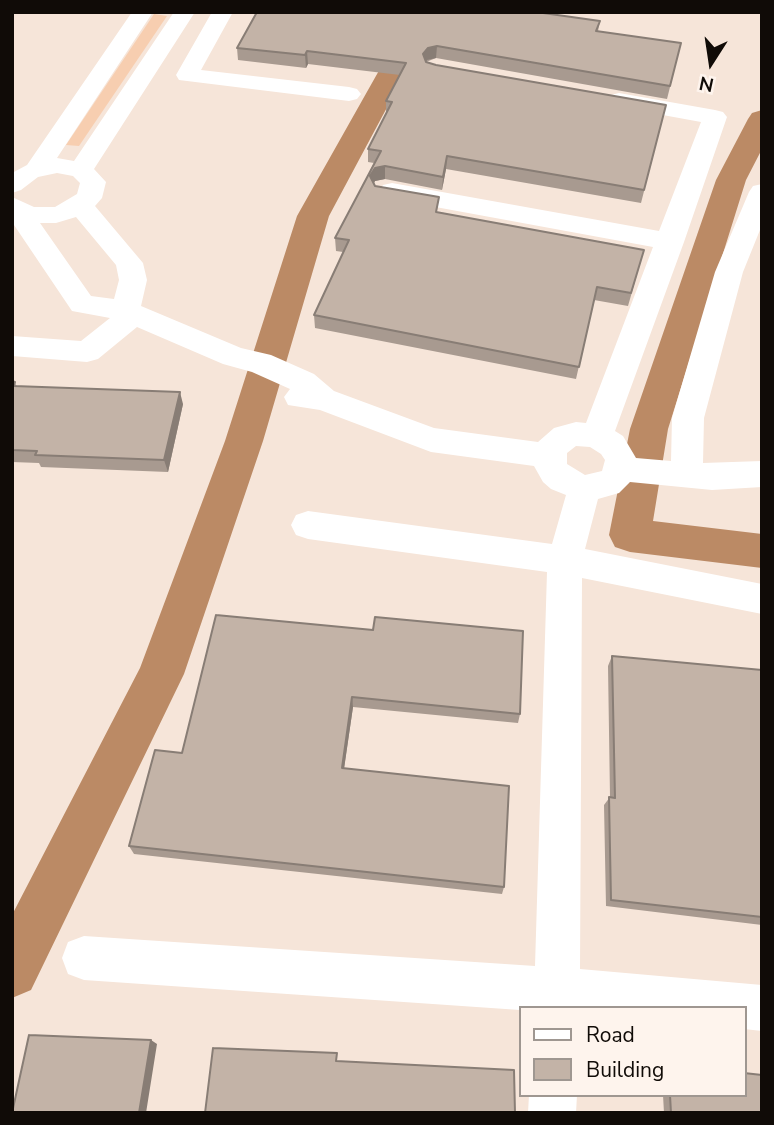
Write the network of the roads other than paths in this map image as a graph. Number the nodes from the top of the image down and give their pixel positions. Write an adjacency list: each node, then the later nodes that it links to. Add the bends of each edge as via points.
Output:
1 (143, 12): 7 (street)
2 (185, 12): 6 (street)
3 (223, 12): 4 (street, via 187,75)
4 (349, 94)
5 (596, 96): 11 (street, via 715,117)
6 (81, 170): 7 (street, via 57,165); 10 (street, via 93,182 93,190)
7 (18, 188): 10 (street, via 29,215 56,215); 12 (street, via 58,272 82,304)
8 (385, 190): 11 (street)
9 (762, 192): 18 (street, via 729,272 688,418)
10 (80, 205): 12 (street, via 129,263 134,280)
11 (671, 242): 14 (street)
12 (129, 313): 13 (street, via 88,352); 15 (street, via 234,357 245,375 289,396 323,399 430,440)
13 (12, 346)
14 (597, 436): 15 (street, via 565,436); 16 (street, via 617,451)
15 (549, 456): 19 (street, via 562,480)
16 (621, 469): 18 (street); 19 (street, via 607,484)
17 (762, 474): 18 (street)
18 (687, 475)
19 (584, 488): 21 (street)
20 (308, 525): 21 (street)
21 (565, 560): 22 (street); 24 (street)
22 (762, 599)
23 (84, 958): 24 (street)
24 (557, 999): 25 (street)
25 (716, 1006)

